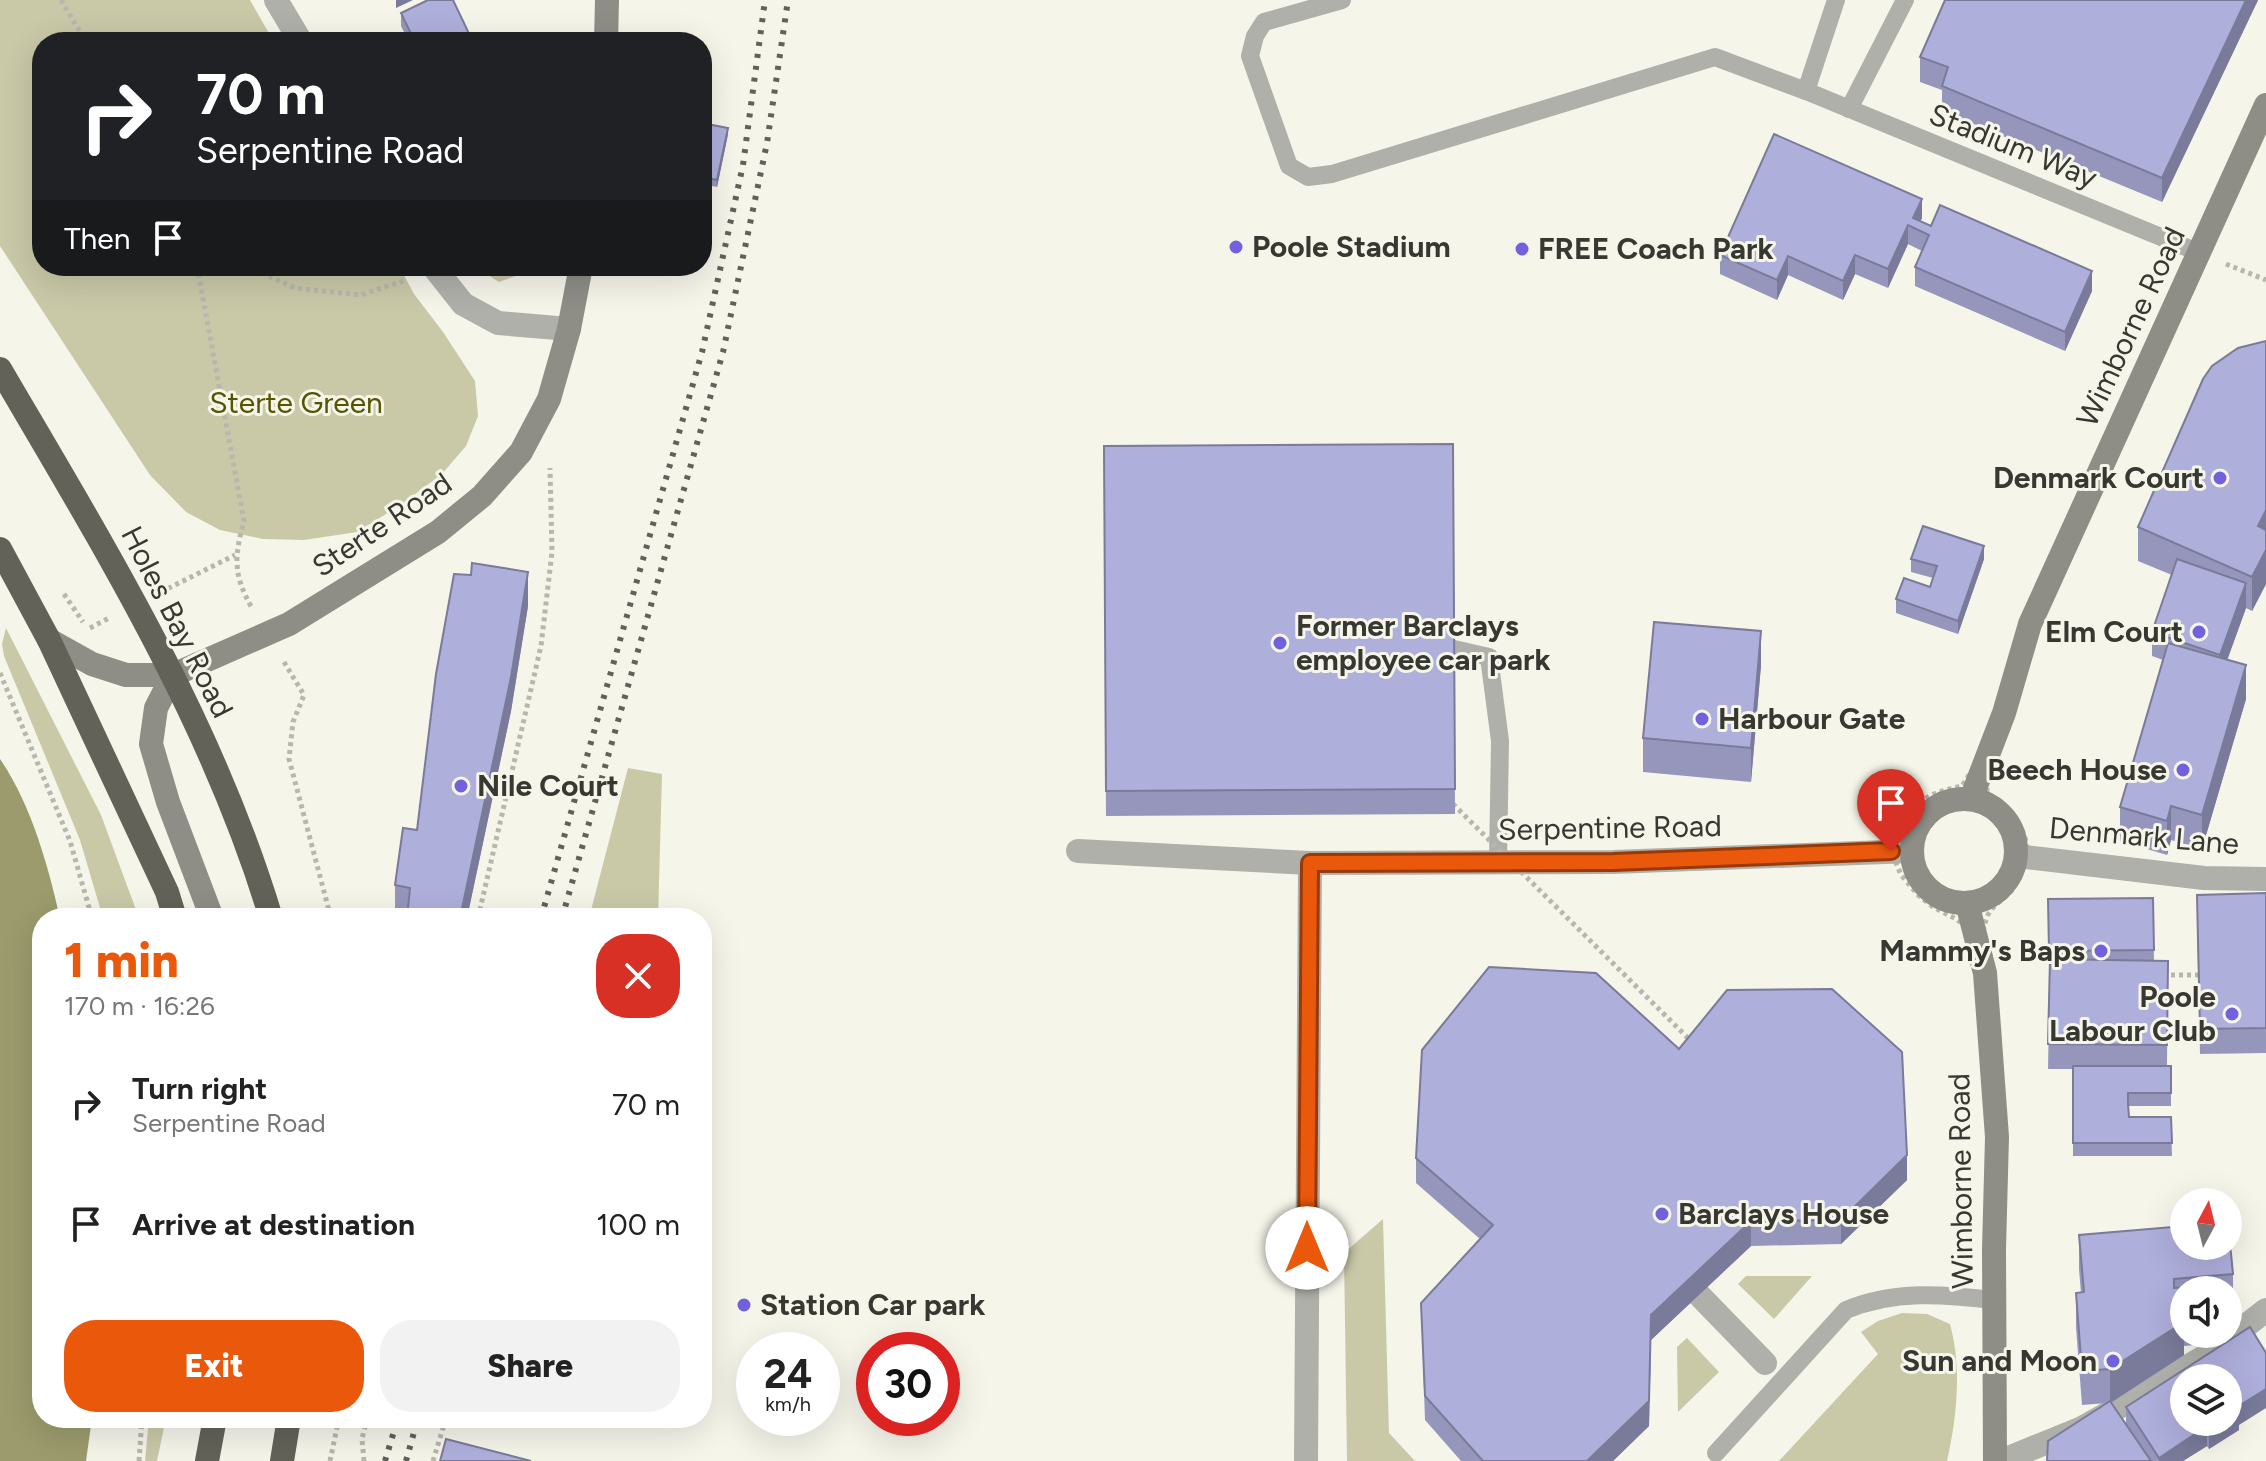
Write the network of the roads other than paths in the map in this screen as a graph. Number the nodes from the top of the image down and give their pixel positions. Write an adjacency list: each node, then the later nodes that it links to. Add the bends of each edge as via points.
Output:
1 (276, 0): 6 (street)
2 (607, 0): 7 (main road)
3 (1342, 0): 8 (lane, Stadium Way, via 1264,22 1250,56 1289,166 1308,177 1715,57)
4 (1836, 0): 8 (lane)
5 (1905, 0): 10 (lane)
6 (295, 32)
7 (606, 32)
8 (1806, 91): 10 (lane, Stadium Way)
9 (2266, 105): 11 (main road, Wimborne Road)
10 (1849, 109): 11 (lane, Stadium Way)
11 (2200, 253): 20 (main road, Wimborne Road, via 2030,624)
12 (440, 276): 14 (street, via 463,304 498,323)
13 (579, 276): 14 (main road, Sterte Road)
14 (569, 329): 19 (main road, Sterte Road, via 549,399 521,452 482,496 438,532 289,624)
15 (0, 369): 19 (highway, Holes Bay Road)
16 (0, 549): 17 (highway)
17 (49, 640): 19 (main road, Sterte Road, via 92,664 126,675); 28 (highway)
18 (1409, 643): 24 (lane, via 1439,644 1489,657 1500,741)
19 (173, 675): 29 (main road, via 156,708 151,744); 30 (highway, Holes Bay Road, via 239,825)
20 (1971, 799): 22 (main road, via 1932,809 1915,833); 23 (main road, via 1988,804 2007,821)
21 (1078, 851): 25 (street, Serpentine Road)
22 (1912, 851): 24 (street, Serpentine Road); 27 (main road, via 1924,885 1949,901)
23 (2017, 856): 26 (street, Denmark Lane, via 2204,878); 27 (main road, via 2007,881 1988,897)
24 (1498, 862): 25 (street, Serpentine Road)
25 (1310, 863): 40 (street)
26 (2266, 879)
27 (1967, 903): 32 (main road, Wimborne Road, via 1985,973 1995,1107)
28 (172, 908)
29 (208, 908)
30 (268, 908)
31 (1699, 1295): 34 (street)
32 (1994, 1300): 37 (lane, via 1901,1294 1846,1310); 41 (main road, Wimborne Road)
33 (2266, 1310): 41 (street, via 2214,1351 2082,1428)
34 (1765, 1363)
35 (213, 1428): 38 (highway)
36 (287, 1428): 39 (highway)
37 (1716, 1453)
38 (207, 1461)
39 (282, 1461)
40 (1306, 1461)
41 (1998, 1461)

